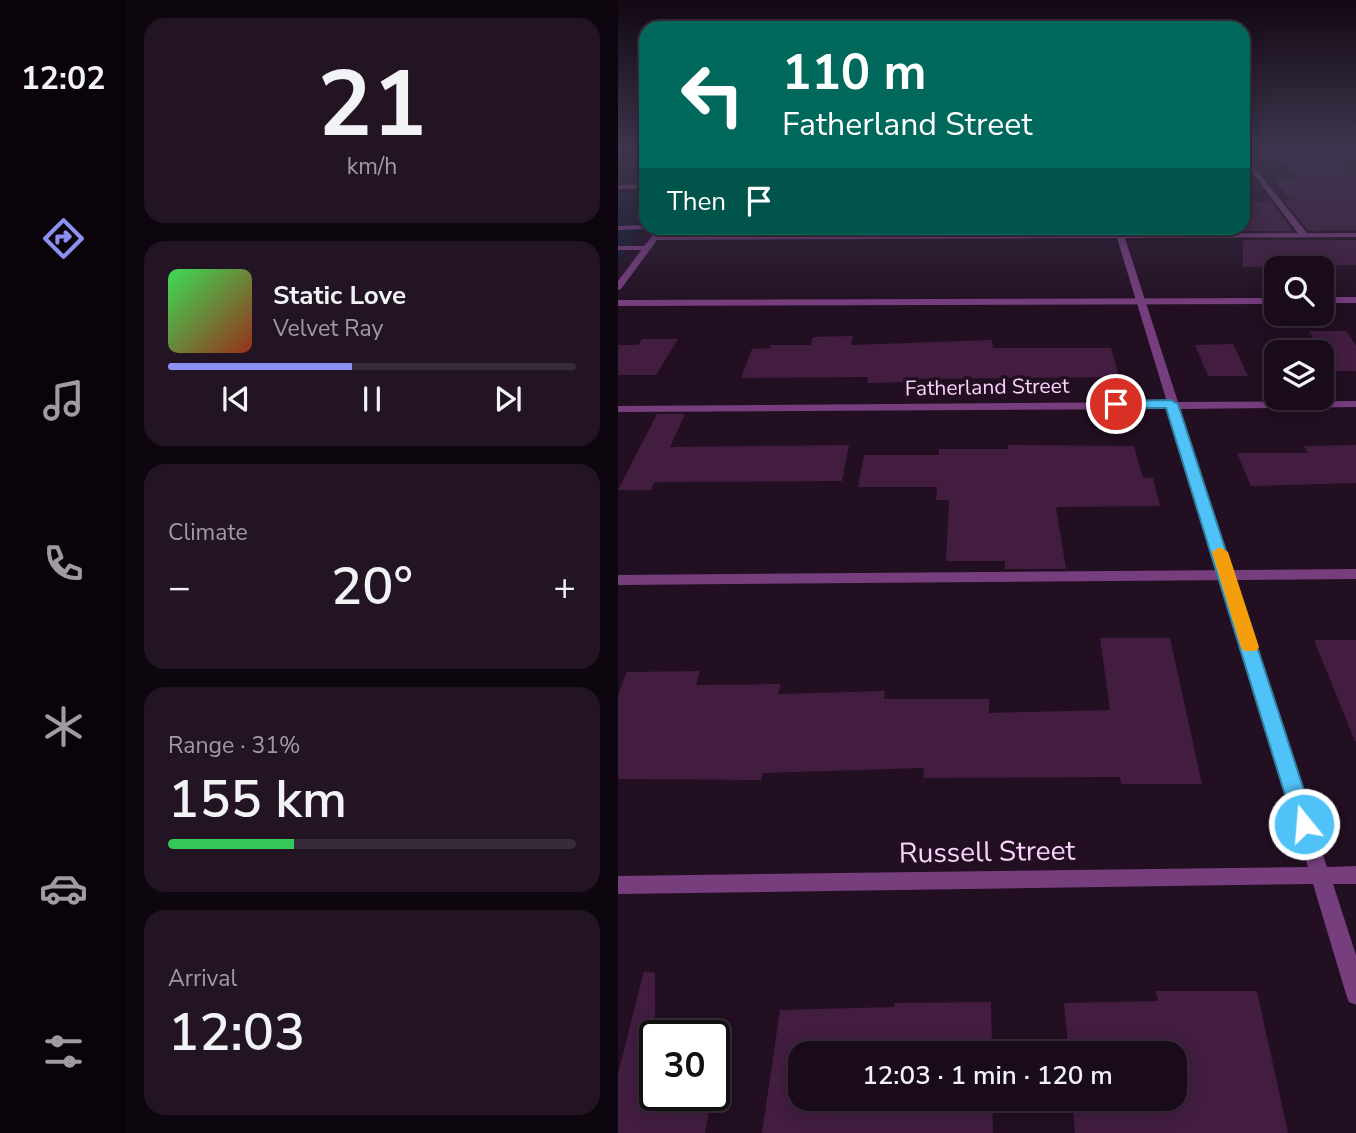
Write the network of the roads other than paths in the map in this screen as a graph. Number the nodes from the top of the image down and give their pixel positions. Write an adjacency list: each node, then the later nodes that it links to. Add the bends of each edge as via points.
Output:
1 (1276, 203): 8 (street)
2 (639, 227): 3 (street)
3 (618, 228)
4 (1250, 234): 8 (street)
5 (657, 235): 10 (street)
6 (887, 235): 10 (street)
7 (1120, 235): 17 (street)
8 (1303, 235): 9 (street)
9 (1356, 235)
10 (655, 238): 12 (street)
11 (618, 248): 12 (street)
12 (648, 248): 13 (street)
13 (618, 287)
14 (1264, 300): 17 (street)
15 (1334, 300): 16 (street)
16 (1356, 300)
17 (1142, 301): 18 (street); 19 (street)
18 (618, 303)
19 (1171, 404): 20 (street, Fatherland Street); 21 (street, Fatherland Street); 22 (street)
20 (1356, 404)
21 (618, 409)
22 (1227, 574): 23 (street); 24 (street); 25 (street)
23 (1356, 574)
24 (618, 580)
25 (1320, 875): 26 (street, Russell Street); 27 (street, Russell Street); 28 (street)
26 (1356, 875)
27 (618, 885)
28 (1356, 994)

